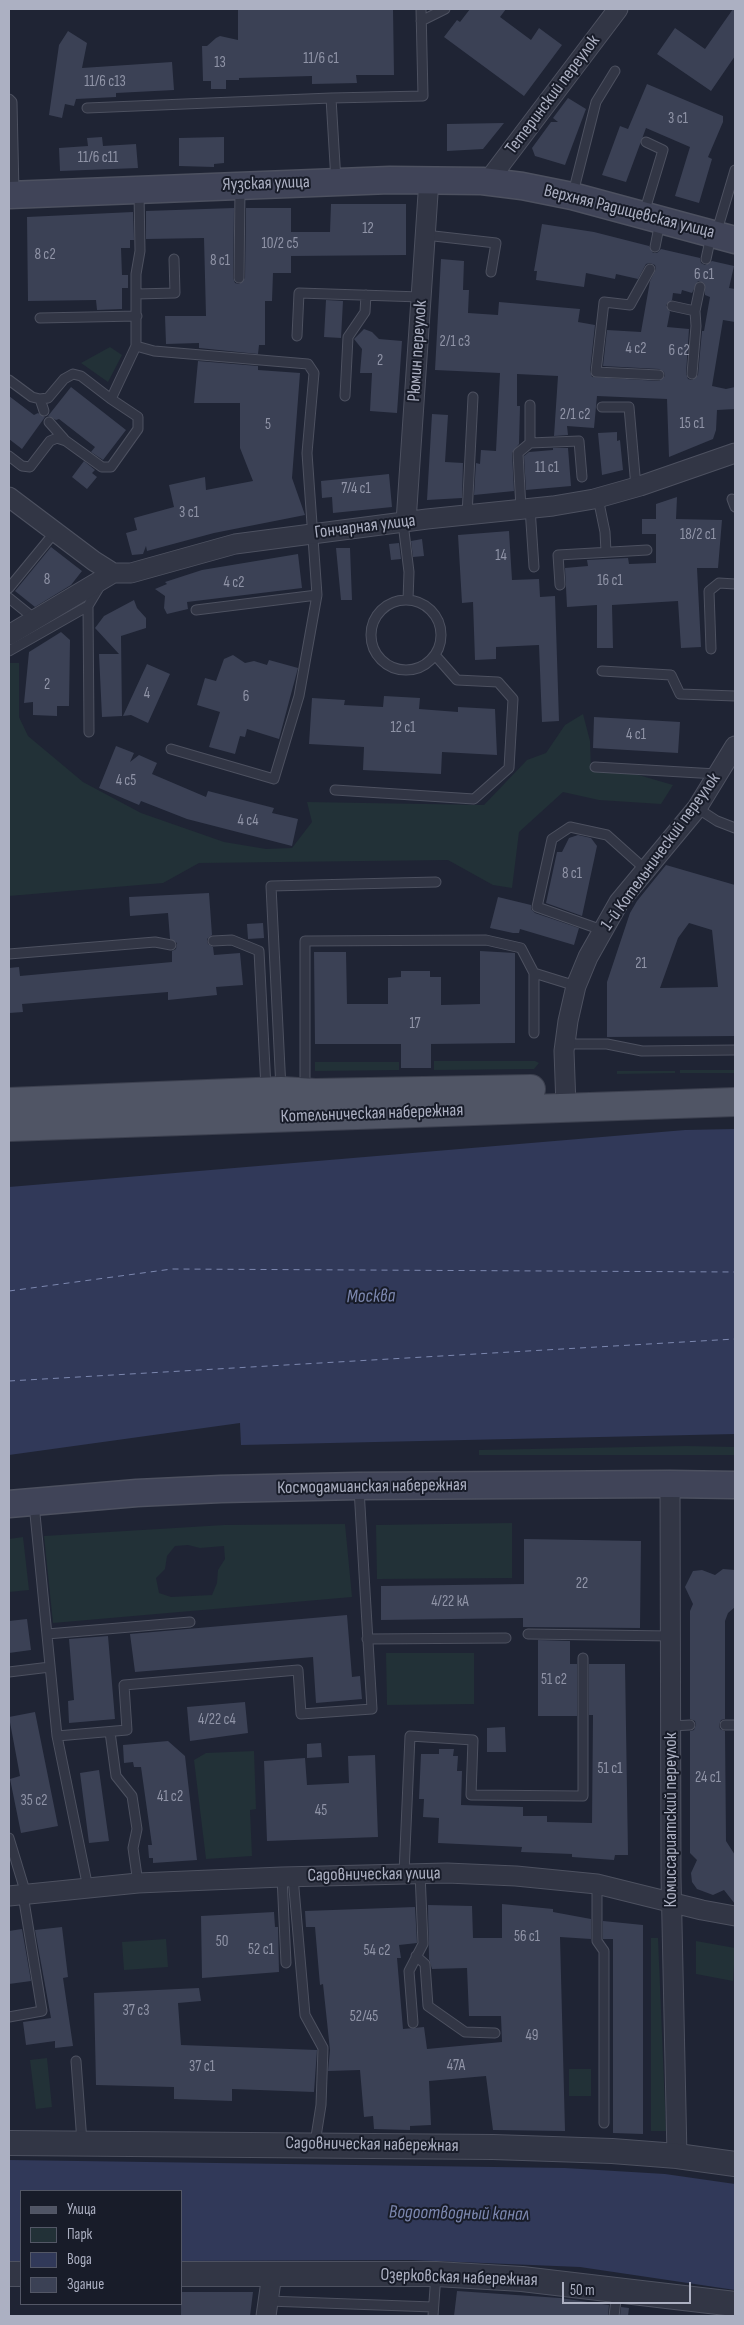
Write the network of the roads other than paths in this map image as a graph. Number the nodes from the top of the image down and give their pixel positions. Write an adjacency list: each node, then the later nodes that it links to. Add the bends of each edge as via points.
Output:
1 (421, 9): 4 (lane)
2 (445, 9): 4 (lane)
3 (618, 9): 13 (street, Тетеринский переулок)
4 (422, 22): 6 (lane, via 423,96)
5 (615, 71): 18 (lane, via 596,102)
6 (331, 98): 8 (lane); 12 (lane)
7 (9, 99): 17 (lane, via 12,102)
8 (87, 108)
9 (646, 142): 19 (lane, via 663,150)
10 (735, 170): 21 (lane)
11 (429, 179): 12 (main road, Яузская улица); 13 (main road, Яузская улица); 20 (street, Рюмин переулок)
12 (336, 181): 14 (main road, Яузская улица)
13 (488, 181): 15 (main road, Яузская улица)
14 (240, 185): 16 (main road, Яузская улица); 27 (lane)
15 (522, 186): 18 (main road, Верхняя Радищевская улица)
16 (138, 189): 17 (main road, Яузская улица); 29 (lane, via 140,250)
17 (11, 195)
18 (572, 196): 19 (main road, Верхняя Радищевская улица)
19 (652, 217): 21 (main road, Верхняя Радищевская улица); 22 (lane)
20 (426, 235): 26 (lane, via 496,243); 31 (street, Рюмин переулок)
21 (721, 236): 24 (lane)
22 (655, 247)
23 (174, 258): 29 (lane, via 175,293)
24 (706, 260)
25 (650, 269): 39 (lane, via 630,305 604,302 596,372)
26 (491, 272)
27 (239, 278)
28 (700, 287): 33 (lane)
29 (137, 294): 34 (lane)
30 (366, 295): 31 (lane); 36 (lane, via 298,293); 41 (lane, via 365,312 348,337)
31 (421, 297): 59 (street, Рюмин переулок)
32 (672, 306): 33 (lane)
33 (695, 311): 38 (lane)
34 (137, 316): 35 (lane); 37 (lane)
35 (40, 318)
36 (297, 336)
37 (136, 346): 44 (lane); 61 (lane, via 154,351 308,364 314,373 307,453)
38 (692, 374)
39 (659, 375)
40 (9, 380): 43 (lane)
41 (345, 396)
42 (473, 397): 58 (lane)
43 (40, 399): 44 (lane, via 48,398 64,379 73,374 81,376); 47 (lane)
44 (112, 399): 49 (lane, via 138,417 138,429 111,467 102,467)
45 (530, 405): 50 (lane)
46 (602, 406): 54 (lane, via 629,407)
47 (44, 411)
48 (50, 422): 49 (lane)
49 (66, 441): 52 (lane, via 57,438 50,441 30,467 22,466)
50 (530, 443): 53 (lane, via 579,441); 57 (lane, via 518,453)
51 (735, 453): 54 (street, Гончарная улица)
52 (9, 456)
53 (582, 477)
54 (636, 487): 56 (street, Гончарная улица)
55 (9, 496): 60 (street)
56 (598, 498): 57 (street, Гончарная улица); 63 (lane)
57 (526, 509): 58 (street, Гончарная улица); 64 (lane)
58 (467, 515): 59 (street, Гончарная улица)
59 (405, 523): 61 (street, Гончарная улица); 71 (lane)
60 (55, 532): 65 (street); 68 (lane)
61 (312, 534): 65 (street, Гончарная улица, via 235,544 130,573); 69 (lane)
62 (647, 550): 63 (lane)
63 (606, 552): 67 (lane, via 558,555)
64 (534, 567)
65 (110, 575): 72 (lane); 74 (street, Гончарная улица)
66 (735, 584): 76 (lane, via 719,583 709,591)
67 (560, 585)
68 (9, 588)
69 (317, 595): 73 (lane); 83 (lane, via 299,696 274,779)
70 (9, 598): 74 (lane)
71 (408, 600): 78 (lane, via 425,606 437,620 440,638); 78 (lane, via 390,604 377,615 371,632 374,650 386,664 403,670 421,666)
72 (88, 606): 77 (lane); 81 (lane)
73 (196, 610)
74 (35, 620): 75 (street, Гончарная улица)
75 (9, 635)
76 (711, 649)
77 (9, 651)
78 (434, 655): 86 (lane, via 457,680 498,682 513,699 509,768 474,799)
79 (602, 671): 80 (lane, via 671,675 680,694)
80 (735, 696)
81 (88, 732)
82 (735, 746): 85 (street, 1-й Котельнический переулок)
83 (170, 749)
84 (595, 767): 85 (lane)
85 (719, 774): 87 (street, 1-й Котельнический переулок)
86 (335, 790)
87 (697, 808): 88 (lane); 89 (street, 1-й Котельнический переулок)
88 (735, 828)
89 (645, 869): 91 (street, 1-й Котельнический переулок); 91 (lane, via 607,835 570,827 552,839 537,907)
90 (436, 882): 101 (lane, via 270,886)
91 (602, 930): 96 (street, 1-й Котельнический переулок)
92 (213, 941): 101 (lane, via 232,940 259,951)
93 (171, 945): 94 (lane, via 155,942)
94 (9, 954)
95 (534, 973): 96 (lane); 97 (lane); 101 (lane, via 521,948 486,940 305,941)
96 (576, 986): 98 (street, 1-й Котельнический переулок)
97 (534, 1033)
98 (565, 1044): 99 (lane, via 607,1044 642,1051); 102 (street, 1-й Котельнический переулок)
99 (735, 1050)
100 (735, 1089): 102 (main road, Котельническая набережная)
101 (284, 1092): 102 (main road, Котельническая набережная); 103 (main road, Котельническая набережная)
102 (566, 1097): 104 (main road, Котельническая набережная); 105 (main road, Котельническая набережная)
103 (9, 1102)
104 (735, 1102)
105 (9, 1127)
106 (670, 1484): 107 (main road, Космодамианская набережная); 108 (main road, Космодамианская набережная); 114 (street, Комиссариатский переулок)
107 (735, 1485)
108 (358, 1486): 109 (main road, Космодамианская набережная, via 147,1492); 116 (lane)
109 (34, 1501): 110 (main road, Космодамианская набережная); 112 (lane)
110 (9, 1504)
111 (190, 1622): 112 (lane)
112 (47, 1634): 118 (lane)
113 (528, 1634): 114 (lane)
114 (671, 1636): 123 (street, Комиссариатский переулок)
115 (506, 1638): 116 (lane)
116 (367, 1639): 124 (lane, via 372,1709 301,1714 298,1670 124,1685 127,1730)
117 (584, 1658): 127 (lane, via 583,1796 471,1795 473,1740 410,1736)
118 (50, 1667): 119 (lane); 125 (lane)
119 (9, 1672)
120 (690, 1725): 123 (lane)
121 (725, 1725): 122 (lane)
122 (735, 1725)
123 (671, 1726): 133 (street, Комиссариатский переулок)
124 (110, 1732): 125 (lane); 129 (lane, via 116,1776 132,1796 137,1829 133,1848)
125 (57, 1736): 131 (lane)
126 (9, 1838): 132 (lane)
127 (412, 1873): 128 (street, Садовническая улица); 130 (street, Садовническая улица, via 516,1876); 135 (lane, via 423,1944)
128 (288, 1877): 129 (street, Садовническая улица); 136 (lane); 144 (lane, via 306,2014 323,2048 321,2105)
129 (138, 1884): 131 (street, Садовническая улица)
130 (598, 1884): 133 (street, Садовническая улица); 141 (lane, via 597,1941 604,1951)
131 (88, 1888): 132 (street, Садовническая улица)
132 (19, 1895): 137 (lane, via 42,2011)
133 (672, 1902): 134 (street, Садовническая улица); 145 (street, Комиссариатский переулок)
134 (735, 1916)
135 (416, 1956): 138 (lane, via 409,1971); 139 (lane, via 425,1964 428,2006 465,2032)
136 (286, 1964)
137 (9, 2017)
138 (413, 2024)
139 (495, 2033)
140 (76, 2061): 142 (lane)
141 (604, 2123)
142 (82, 2142): 143 (street, Садовническая набережная); 144 (street, Садовническая набережная)
143 (9, 2143)
144 (314, 2144): 145 (street, Садовническая набережная, via 493,2147)
145 (678, 2156): 146 (street, Садовническая набережная)
146 (735, 2164)
147 (182, 2274): 148 (street, Озерковская набережная)
148 (272, 2274): 149 (street, Озерковская набережная); 152 (street)
149 (436, 2274): 150 (street, Озерковская набережная); 153 (lane)
150 (617, 2289): 151 (street, Озерковская набережная); 154 (lane)
151 (735, 2304)
152 (267, 2309): 153 (lane)
153 (433, 2312)
154 (614, 2316)

